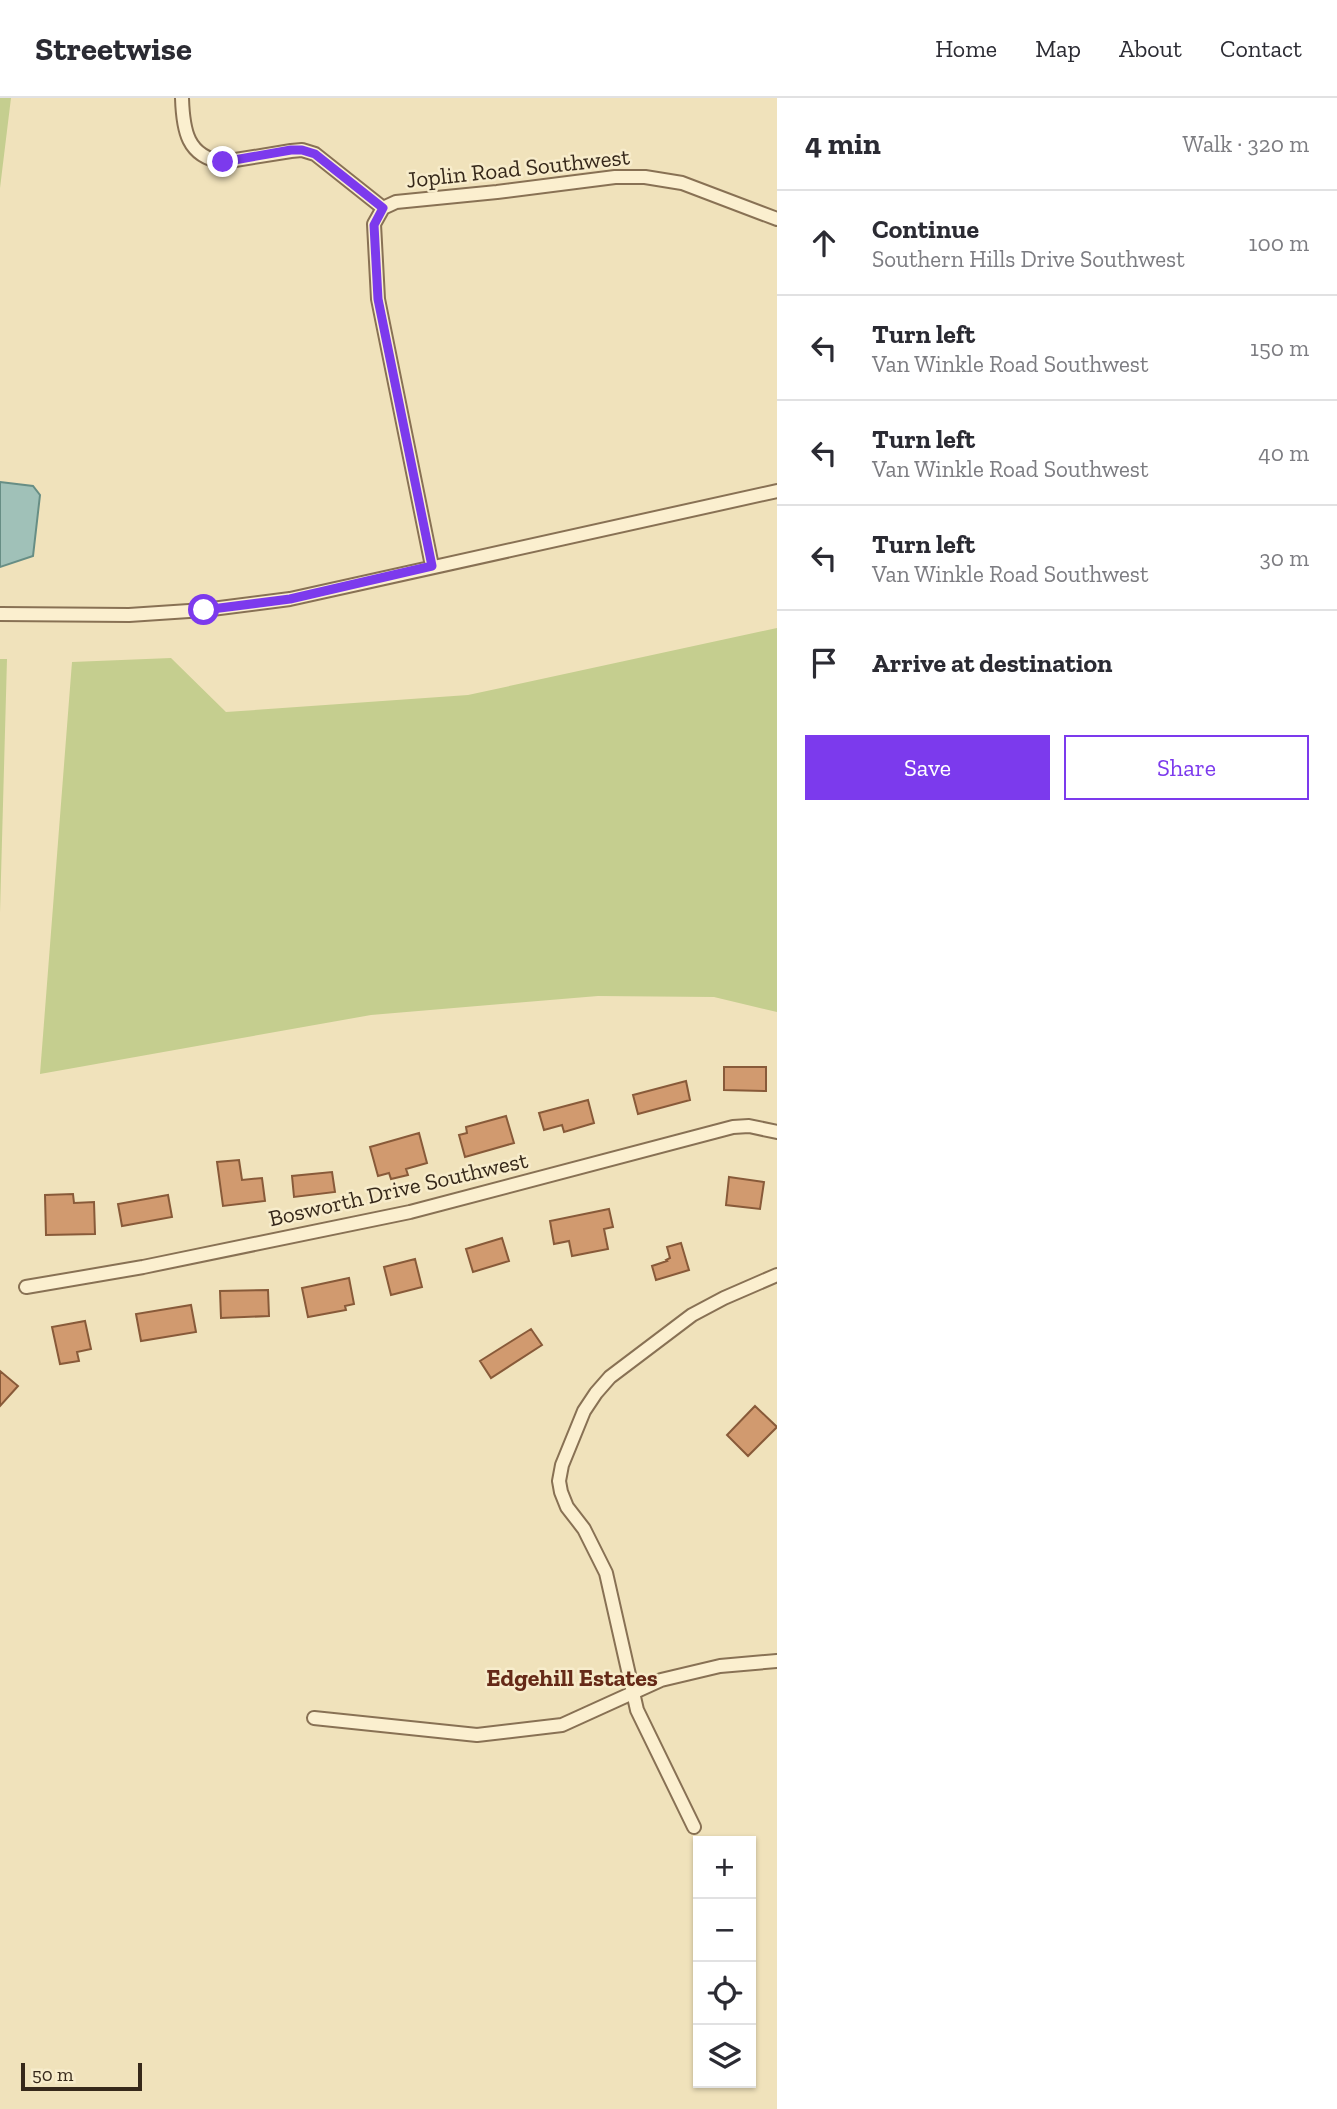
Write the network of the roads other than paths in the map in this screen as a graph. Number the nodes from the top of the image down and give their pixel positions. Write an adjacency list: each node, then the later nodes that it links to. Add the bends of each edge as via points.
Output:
1 (182, 98): 2 (street, via 188,138 201,155 223,162 302,150 315,154)
2 (383, 208): 3 (street, Joplin Road Southwest, via 396,202 645,177 682,183); 5 (street, via 374,225 378,299)
3 (777, 219)
4 (777, 491): 5 (street)
5 (432, 566): 6 (street, via 290,599 204,610 129,615)
6 (0, 614)
7 (777, 1132): 9 (street, Bosworth Drive Southwest, via 733,1127 410,1212)
8 (777, 1275): 11 (street, via 692,1315 610,1377 584,1411 562,1465 559,1481 567,1507 606,1573)
9 (26, 1287)
10 (777, 1661): 11 (street, via 720,1666 661,1679)
11 (631, 1692): 12 (street, via 562,1725 477,1735); 13 (street)
12 (314, 1718)
13 (694, 1827)

